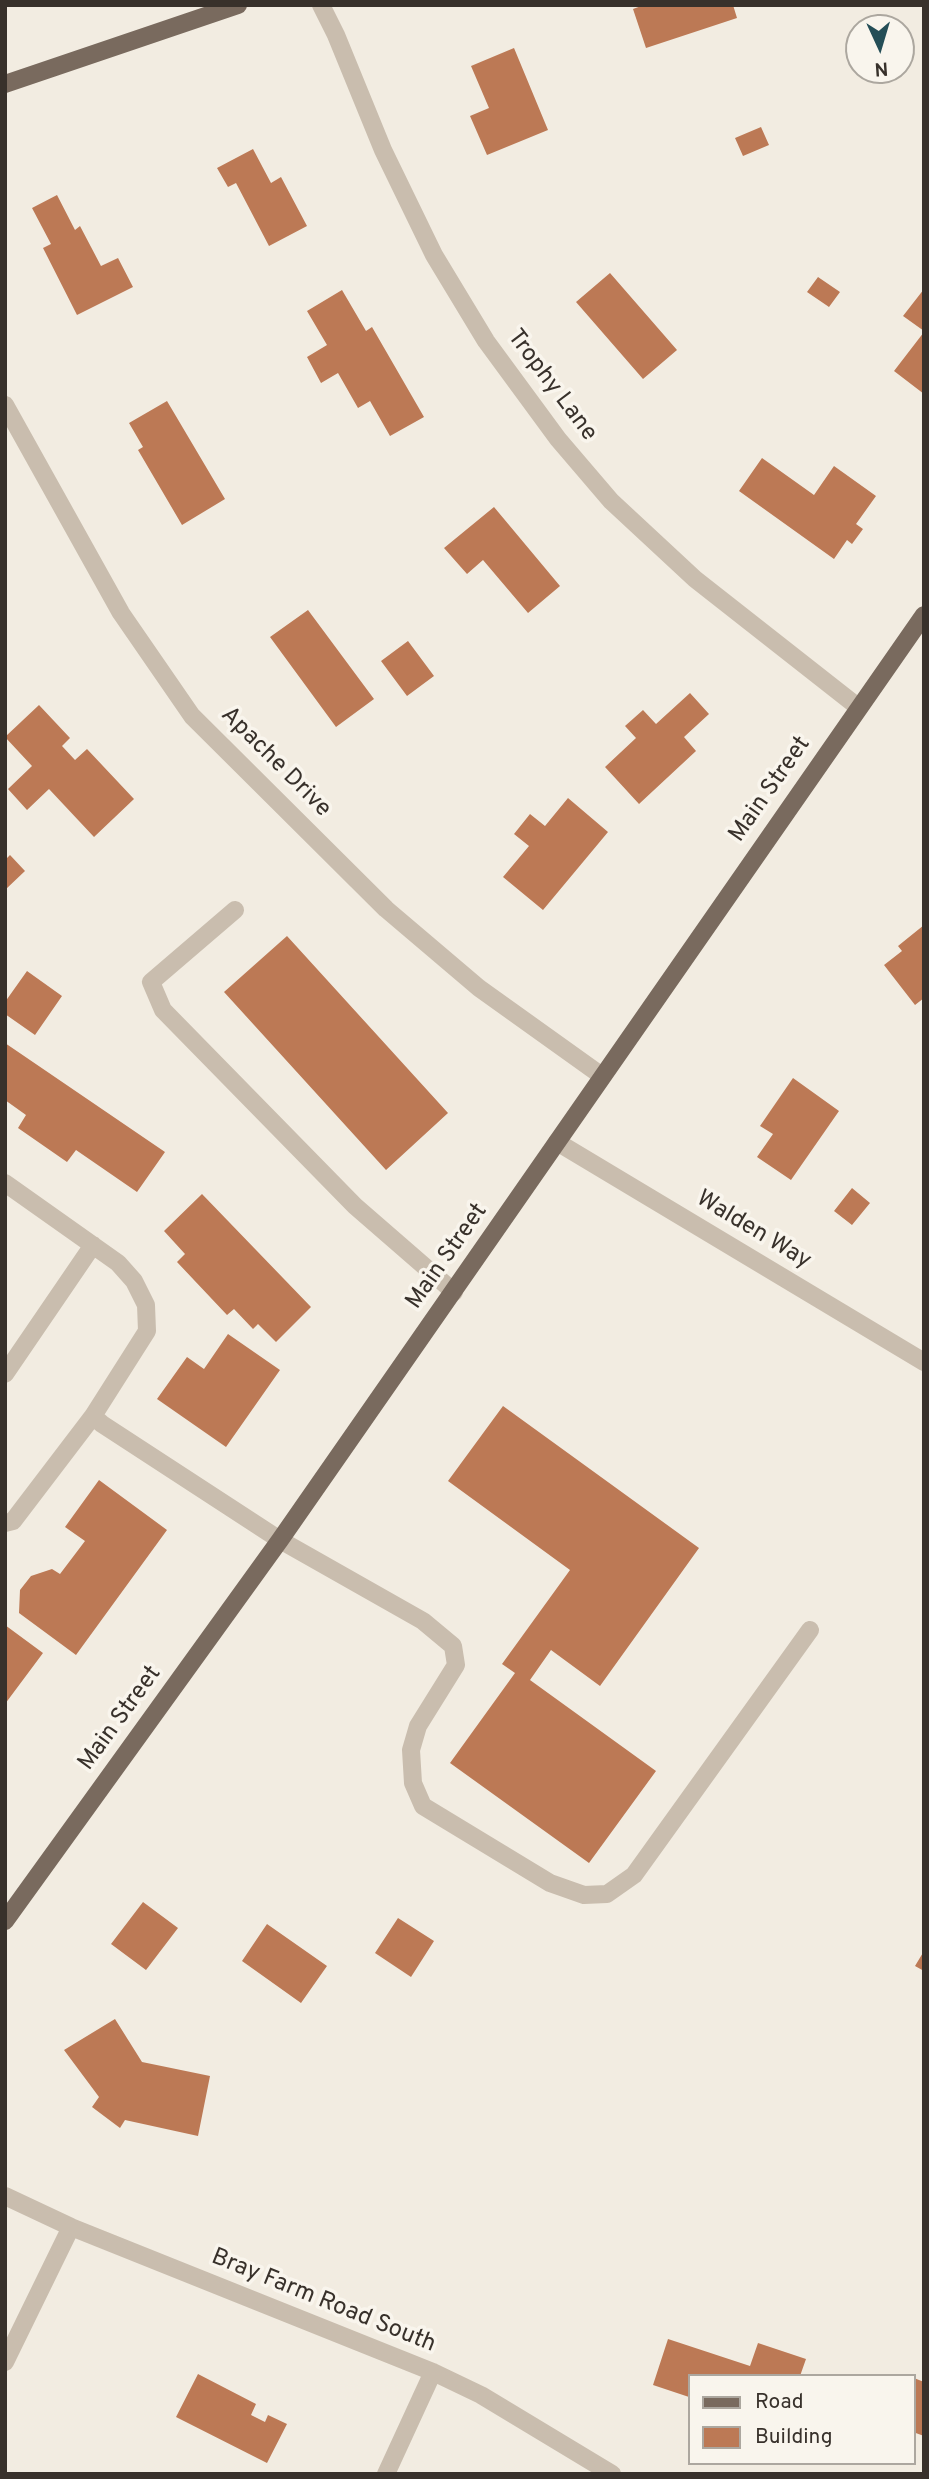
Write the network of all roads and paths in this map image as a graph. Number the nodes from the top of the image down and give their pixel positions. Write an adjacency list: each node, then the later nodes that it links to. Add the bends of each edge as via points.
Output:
1 (238, 5): 3 (main road)
2 (321, 5): 6 (street, Trophy Lane, via 434,255 486,341 558,439 611,501 695,579)
3 (5, 84)
4 (5, 405): 8 (street, Apache Drive, via 121,613 192,716 386,909 479,988)
5 (924, 615): 6 (main road, Main Street)
6 (858, 707): 8 (main road, Main Street)
7 (235, 910): 12 (street, via 151,982 163,1010 355,1206)
8 (602, 1076): 9 (main road, Main Street)
9 (556, 1142): 12 (main road, Main Street); 13 (street, Walden Way)
10 (5, 1183): 11 (street)
11 (93, 1245): 14 (street); 15 (street, via 134,1282 146,1305 148,1331)
12 (454, 1292): 17 (main road, Main Street)
13 (924, 1362)
14 (5, 1374)
15 (93, 1416): 16 (street, via 13,1521); 17 (street)
16 (5, 1523)
17 (280, 1540): 18 (street, via 423,1621 453,1646 456,1665 418,1726 411,1750 413,1783 423,1806 550,1884 584,1895 607,1894 634,1875); 19 (main road, Main Street)
18 (810, 1630)
19 (5, 1921)
20 (5, 2196): 21 (street, Bray Farm Road South)
21 (71, 2227): 22 (street); 23 (street, Bray Farm Road South)
22 (5, 2362)
23 (433, 2372): 24 (street); 25 (street, Bray Farm Road South, via 481,2395)
24 (386, 2474)
25 (612, 2474)

